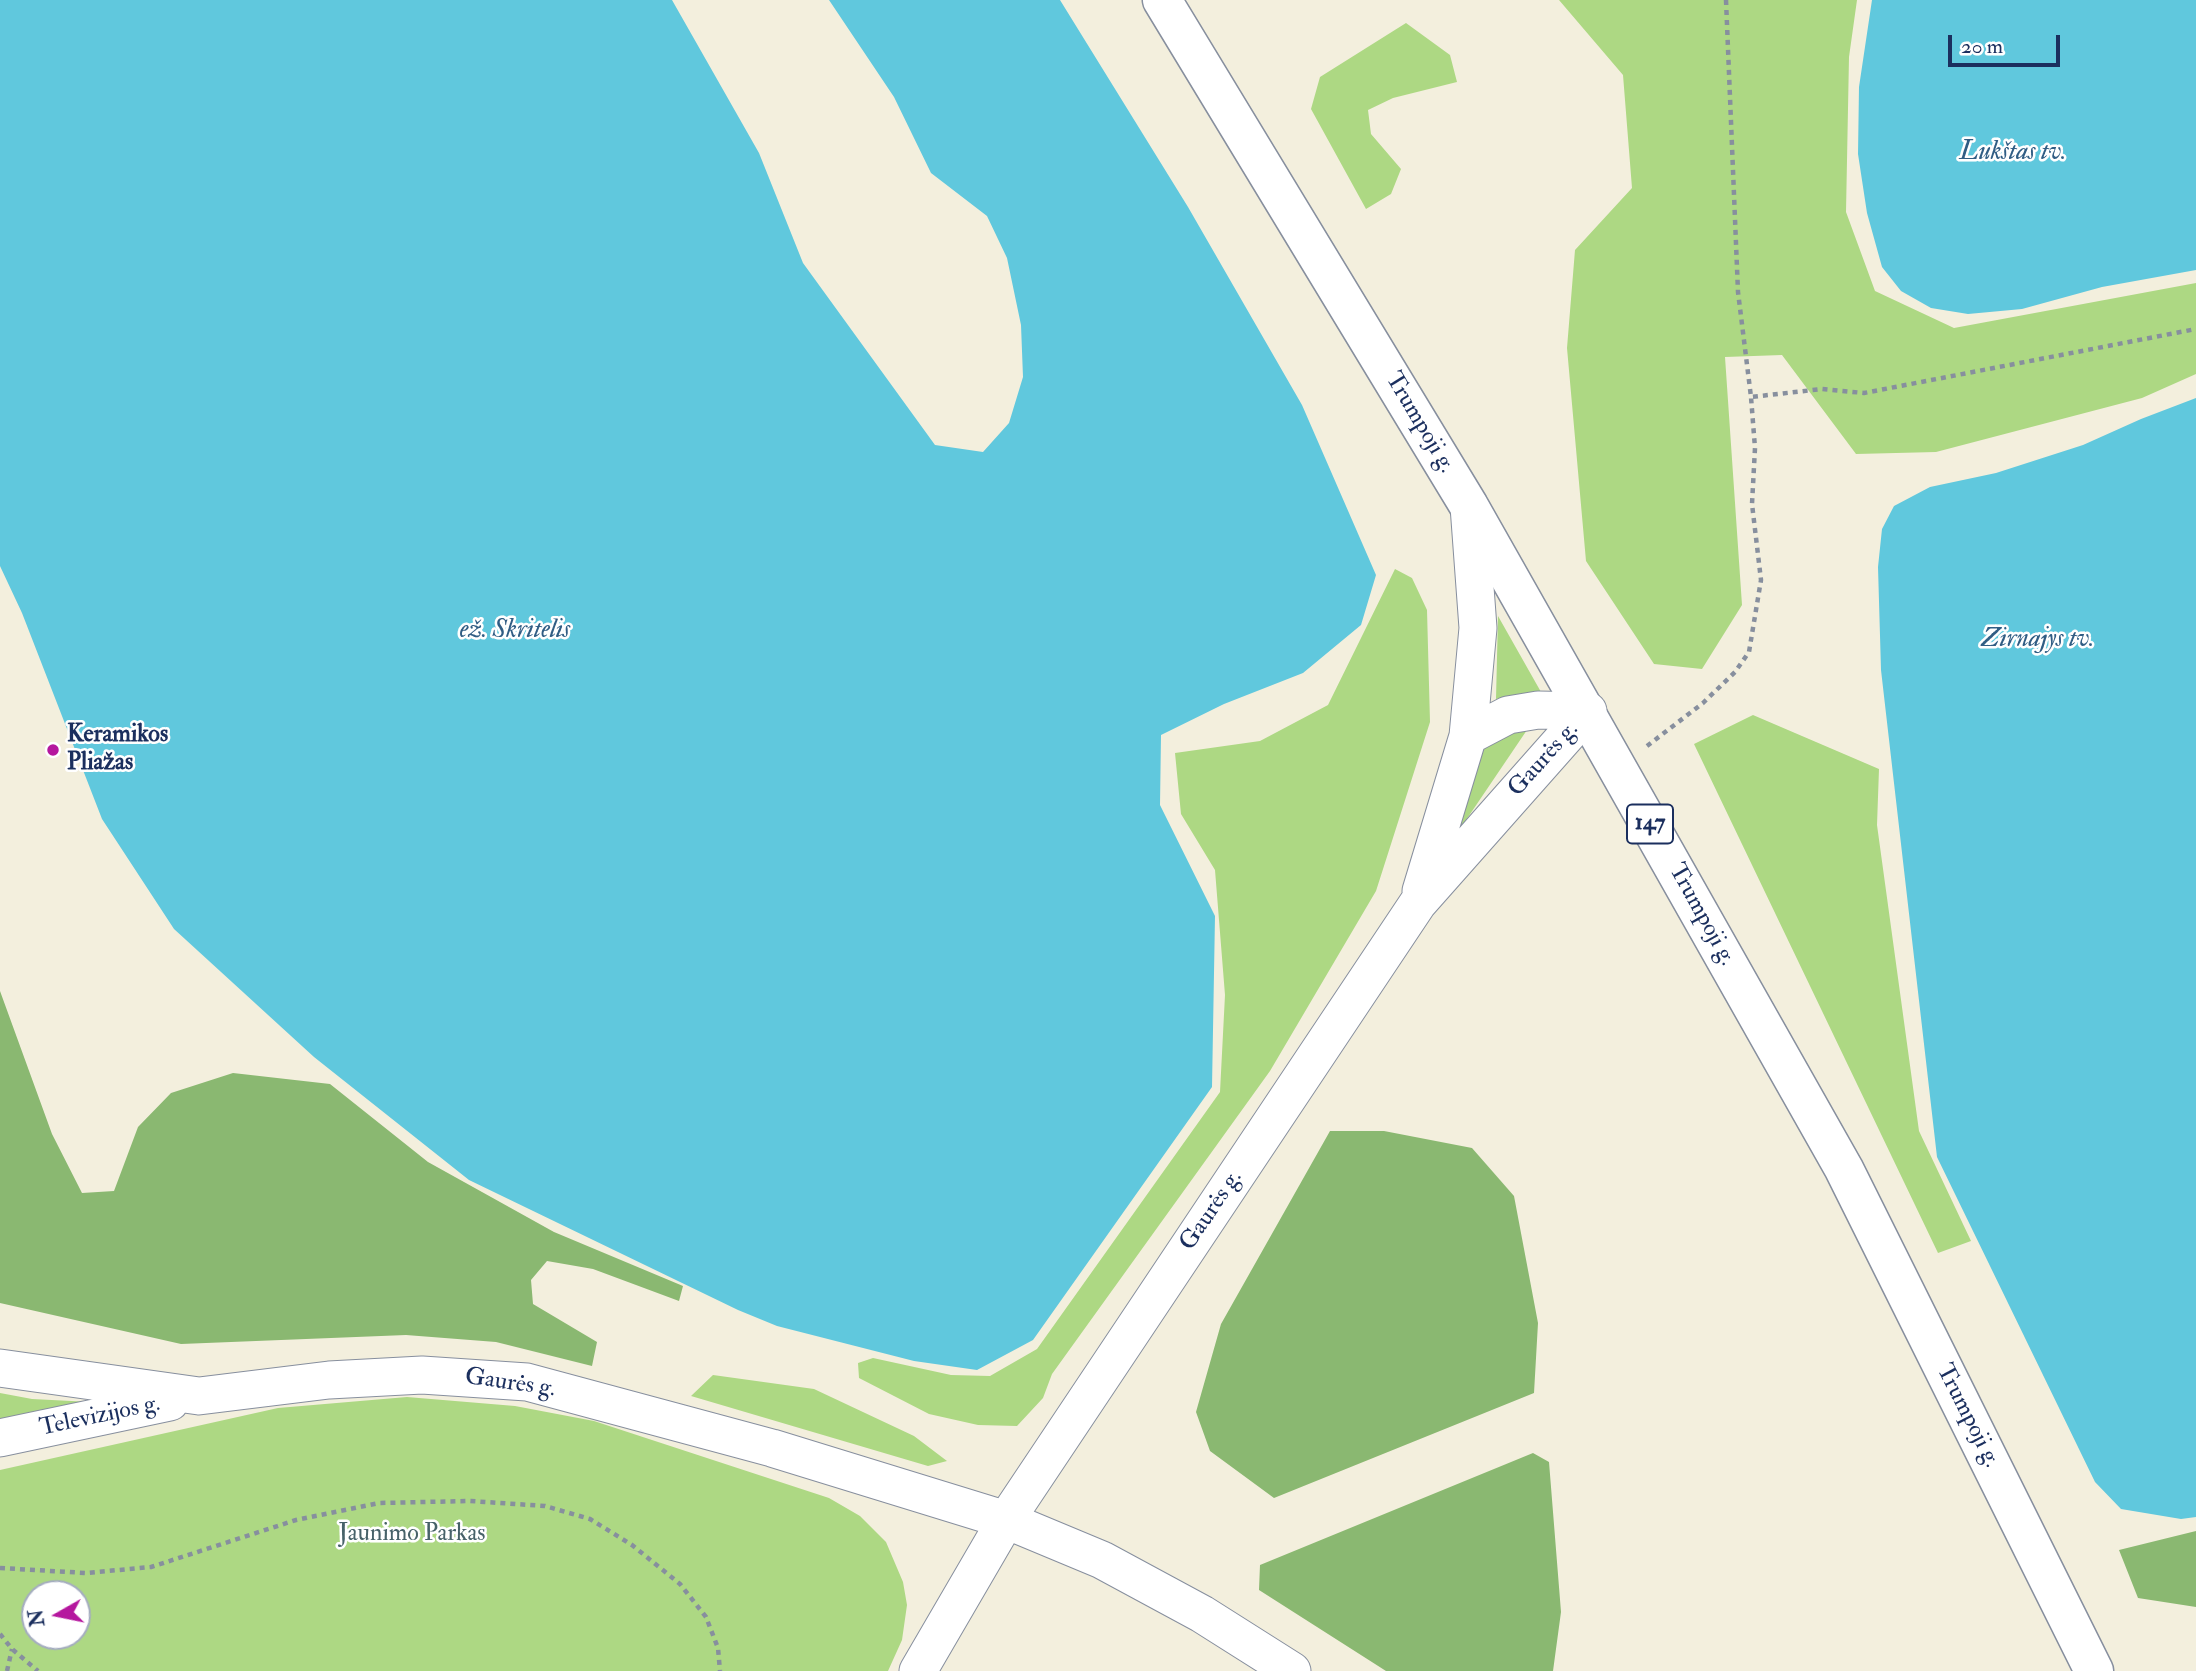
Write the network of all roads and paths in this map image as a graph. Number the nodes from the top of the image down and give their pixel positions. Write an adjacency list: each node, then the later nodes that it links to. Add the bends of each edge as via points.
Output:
1 (1162, 0): 5 (main road, Trumpoji g. / 147)
2 (1726, 0): 4 (path, via 1738,292)
3 (2196, 329): 4 (path, via 1864,393 1822,389)
4 (1751, 397): 8 (path, via 1755,448 1752,504 1761,580 1749,652 1696,709 1656,741)
5 (1469, 506): 6 (main road, Trumpoji g. / 147); 7 (street, Gaurės g., via 1478,628)
6 (1588, 711): 7 (street, Gaurės g., via 1508,715); 8 (main road, Trumpoji g. / 147); 9 (street, Gaurės g.)
7 (1468, 736): 9 (street, Gaurės g.)
8 (1616, 764): 22 (main road, Trumpoji g. / 147, via 1844,1169)
9 (1418, 902): 13 (street, Gaurės g.)
10 (0, 1368): 11 (street, Gaurės g.)
11 (200, 1396): 12 (street, Televizijos g.); 13 (street, Gaurės g., via 329,1380 422,1375 527,1382 772,1448)
12 (0, 1438)
13 (1006, 1520): 20 (street, Gaurės g.); 21 (street, Gaurės g., via 1102,1560 1202,1614)
14 (0, 1568): 19 (path, via 86,1573 151,1567 296,1520 379,1503 470,1501 545,1506 590,1519 632,1545 680,1584 706,1617 718,1648)
15 (0, 1634): 16 (path)
16 (12, 1649): 17 (path); 18 (path)
17 (7, 1671)
18 (38, 1671)
19 (720, 1671)
20 (918, 1671)
21 (1292, 1671)
22 (2094, 1671)

